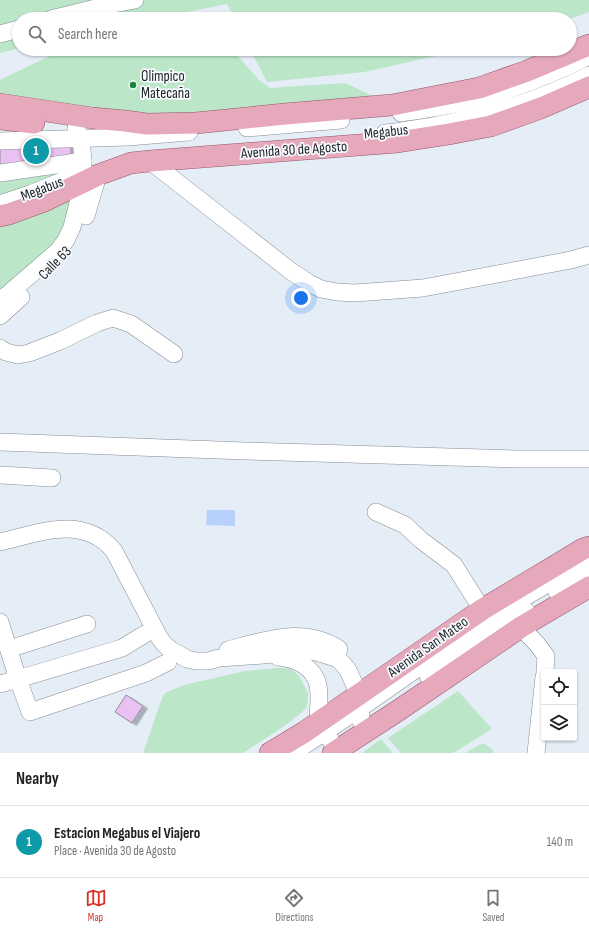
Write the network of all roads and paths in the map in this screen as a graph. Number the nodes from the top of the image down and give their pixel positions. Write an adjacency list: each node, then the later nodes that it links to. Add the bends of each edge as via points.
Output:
1 (135, 0): 2 (street)
2 (80, 12)
3 (12, 31): 4 (street)
4 (0, 34)
5 (589, 45): 6 (main road)
6 (577, 50)
7 (565, 56): 13 (main road, via 479,88 392,105 148,129)
8 (589, 56): 13 (street, Megabus, via 531,82 482,98 400,113 287,125 128,137)
9 (589, 75): 17 (street, Megabus, via 537,99 447,124 396,132 130,154 97,166)
10 (589, 87): 15 (main road, Avenida 30 de Agosto, via 491,126 449,134 398,142)
11 (0, 104): 13 (main road)
12 (0, 119): 13 (main road)
13 (75, 127): 14 (street, Megabus); 17 (street, Megabus)
14 (0, 141)
15 (150, 161): 17 (main road, Avenida 30 de Agosto); 20 (street, via 292,272 321,289 355,293 423,288)
16 (0, 173): 17 (street)
17 (86, 173): 18 (street, Megabus); 19 (main road, Avenida 30 de Agosto, via 42,202); 21 (street, Megabus, via 72,227 66,240 58,251); 22 (street, Calle 63, via 82,229 74,244 65,256)
18 (0, 204)
19 (0, 216)
20 (589, 255)
21 (0, 301)
22 (0, 316)
23 (0, 348): 24 (street, via 18,355 29,353 113,318 131,324)
24 (174, 354)
25 (0, 442): 26 (street, via 246,452)
26 (589, 459)
27 (0, 475): 28 (street)
28 (52, 478)
29 (376, 512): 37 (street, via 405,525 454,565)
30 (0, 534): 47 (street, via 62,523 97,527 112,538 130,562 161,628 180,648 207,654 288,636 316,639 338,648 351,660 357,669)
31 (0, 542): 47 (street, via 60,529 94,534 114,551 159,637 171,650 196,661 299,651 316,652 338,659 343,664)
32 (589, 547): 37 (main road, Avenida San Mateo)
33 (0, 552): 41 (street, via 61,537 91,541 108,557)
34 (589, 560): 47 (street, via 496,615)
35 (589, 574): 47 (street)
36 (589, 587): 40 (main road, Avenida San Mateo)
37 (483, 609): 47 (main road, Avenida San Mateo)
38 (0, 622): 42 (street)
39 (87, 624): 42 (street)
40 (521, 627): 44 (street, via 546,656); 49 (main road, Avenida San Mateo, via 399,710)
41 (145, 634): 43 (street, via 155,650); 45 (street, via 122,648)
42 (8, 649): 45 (street)
43 (168, 662): 45 (street, via 146,673 30,712); 49 (street, via 185,670 197,672 267,658 279,657 300,663 312,672 316,680)
44 (544, 669)
45 (18, 679): 46 (street)
46 (0, 684)
47 (362, 704): 49 (main road, Avenida San Mateo)
48 (541, 705): 53 (street)
49 (327, 737): 50 (main road, Avenida San Mateo, via 303,733); 51 (street); 52 (street)
50 (270, 753)
51 (292, 753)
52 (313, 753)
53 (536, 753)

